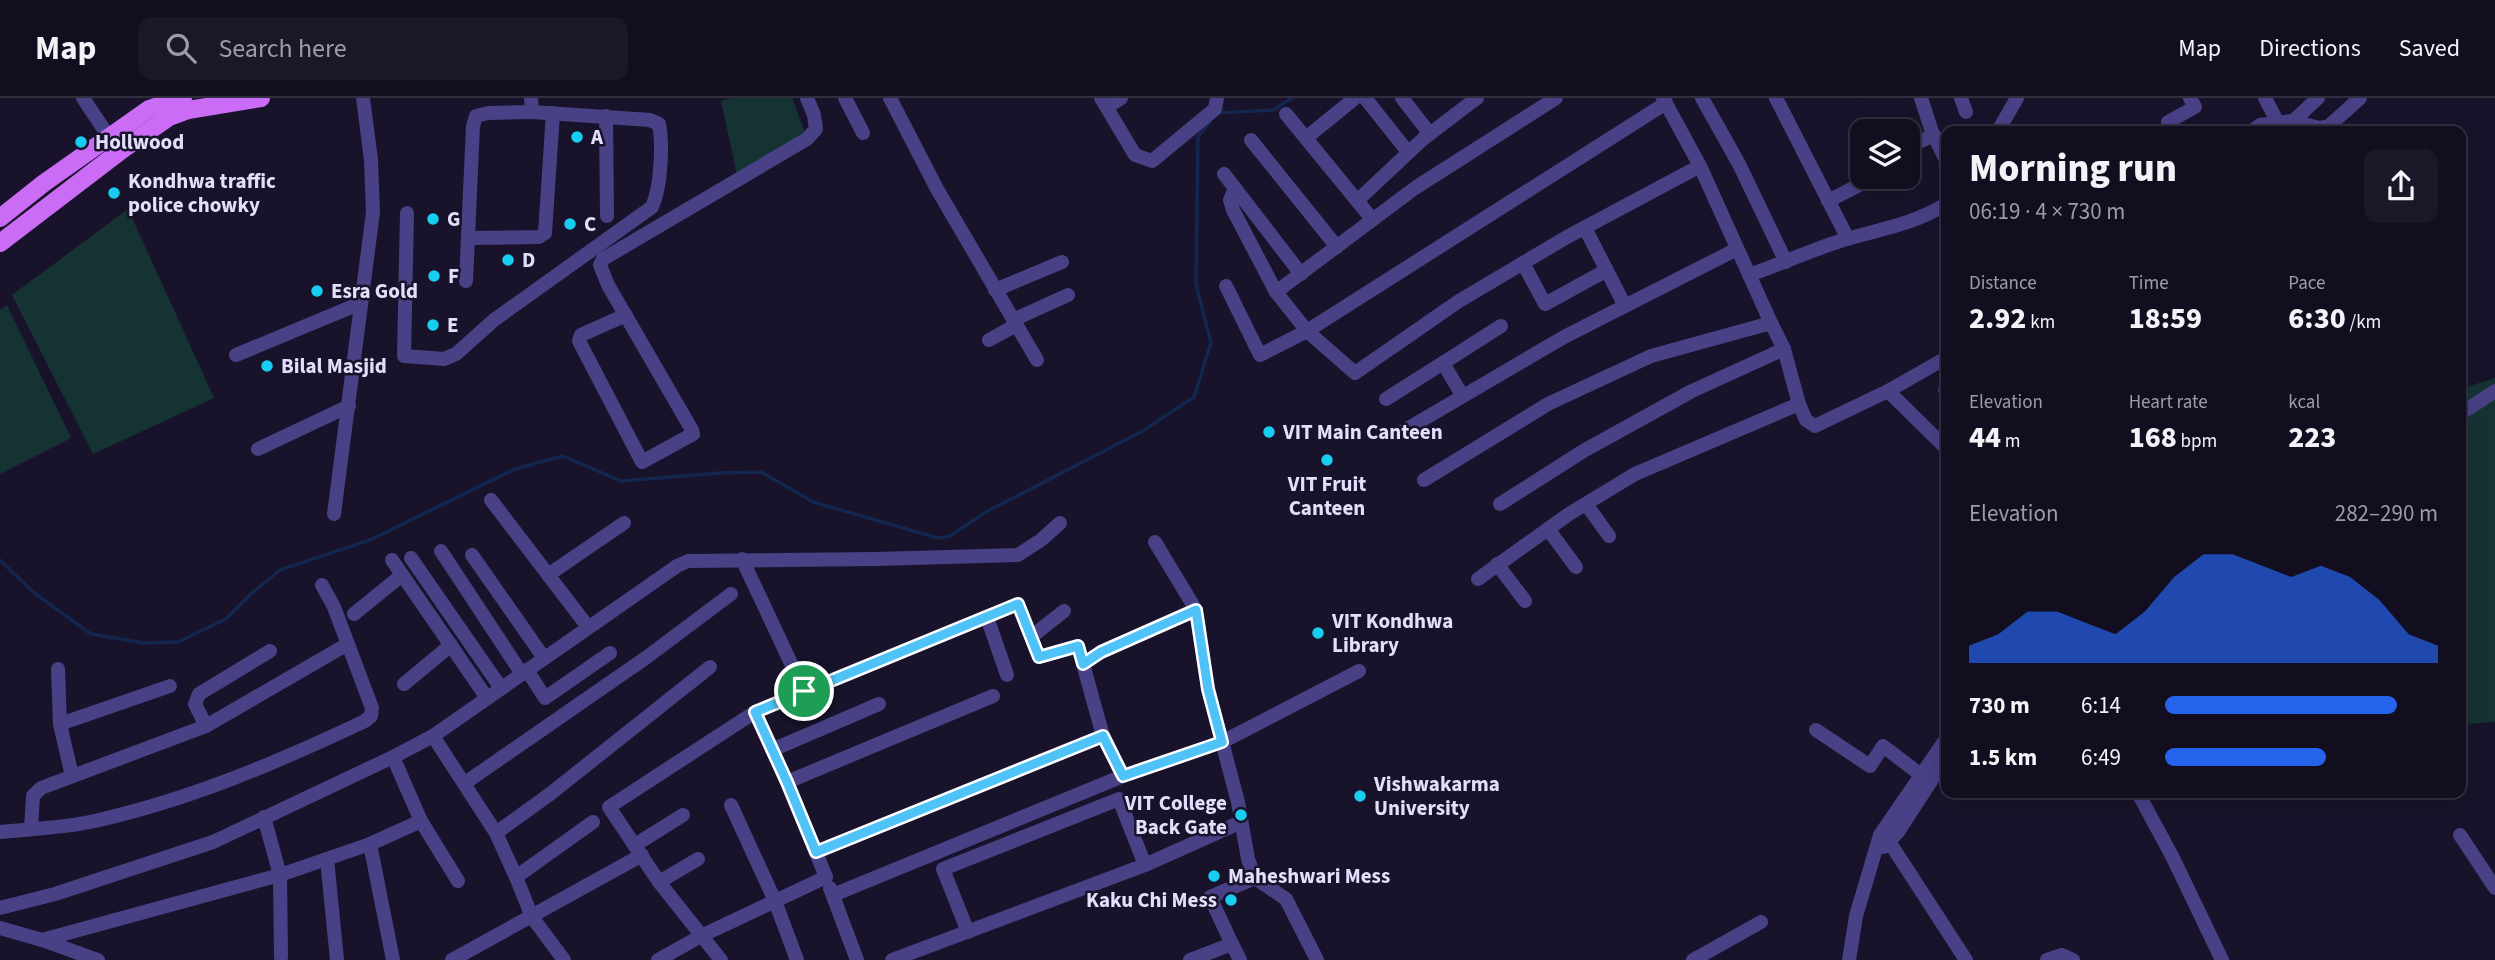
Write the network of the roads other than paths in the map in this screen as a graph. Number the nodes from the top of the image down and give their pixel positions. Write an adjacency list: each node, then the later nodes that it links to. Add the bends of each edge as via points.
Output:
1 (83, 98): 44 (street)
2 (183, 98): 44 (main road, via 149,109)
3 (261, 98): 44 (main road, via 188,110)
4 (363, 98): 75 (street, via 373,212)
5 (807, 98): 77 (street, via 816,129 807,138 603,259 601,273)
6 (845, 98): 38 (street)
7 (890, 98): 72 (street)
8 (1121, 98): 26 (street)
9 (1217, 98): 26 (street, via 1214,109 1152,162 1135,155)
10 (1355, 98): 41 (street)
11 (1365, 98): 46 (street)
12 (1402, 98): 39 (street)
13 (1448, 98): 28 (street)
14 (1477, 98): 28 (street)
15 (1556, 98): 57 (street)
16 (1702, 98): 65 (street)
17 (1776, 98): 52 (street)
18 (1921, 98): 40 (street)
19 (1961, 98): 29 (street)
20 (2017, 98): 34 (street)
21 (2190, 98): 35 (street, via 2194,107 2168,122)
22 (2265, 98): 33 (street)
23 (2318, 98): 33 (street)
24 (2360, 98): 37 (street)
25 (1665, 100): 47 (street); 81 (street)
26 (1104, 103)
27 (532, 105): 30 (street); 59 (street, via 476,116)
28 (1458, 111): 39 (street)
29 (1966, 112)
30 (553, 113): 32 (street); 59 (street, via 545,233 539,237)
31 (1286, 114): 41 (street)
32 (606, 116): 54 (street, via 659,124 657,195 652,207 444,359 404,356); 55 (street)
33 (2285, 125): 36 (street)
34 (2001, 126)
35 (2170, 126)
36 (2259, 126)
37 (2329, 126)
38 (863, 133)
39 (1430, 134): 46 (street)
40 (1934, 135): 43 (street); 45 (street)
41 (1306, 138): 51 (street)
42 (1251, 140): 62 (street)
43 (1920, 141)
44 (114, 144): 56 (main road, via 44,183); 61 (main road)
45 (1941, 150)
46 (1408, 152): 51 (street)
47 (1700, 166): 58 (street); 63 (street)
48 (1224, 174): 49 (street)
49 (1235, 188): 68 (street); 73 (street, via 1230,200 1233,210)
50 (1851, 189): 52 (street)
51 (1358, 200): 57 (street)
52 (1828, 201): 60 (street)
53 (1941, 207): 60 (street, via 1898,227)
54 (407, 213)
55 (607, 216)
56 (0, 218)
57 (1372, 219): 62 (street)
58 (1585, 228): 66 (street); 67 (street)
59 (468, 238): 70 (street)
60 (1848, 239): 65 (street)
61 (0, 243)
62 (1337, 247): 68 (street)
63 (1737, 249): 69 (street); 76 (street)
64 (1062, 262): 72 (street)
65 (1786, 262): 69 (street)
66 (1522, 263): 67 (street, via 1545,304); 81 (street, via 1355,373)
67 (1607, 270): 76 (street)
68 (1301, 274): 73 (street)
69 (1749, 275): 79 (street)
70 (466, 281)
71 (1226, 286): 81 (street, via 1260,355)
72 (995, 290): 78 (street)
73 (1276, 292): 81 (street)
74 (1068, 295): 78 (street)
75 (360, 303): 84 (street); 93 (street)
76 (1625, 306): 90 (street)
77 (625, 315): 77 (street, via 581,335 579,341 642,462 693,434)
78 (1014, 322): 82 (street); 85 (street)
79 (1771, 323): 83 (street); 98 (street, via 1651,356 1548,404)
80 (1501, 326): 87 (street)
81 (1307, 331)
82 (989, 340)
83 (1784, 349): 92 (street); 100 (street, via 1680,398)
84 (236, 355)
85 (1037, 360)
86 (1941, 361): 88 (street)
87 (1443, 363): 90 (street); 91 (street)
88 (1888, 391): 92 (street, via 1819,425 1809,423); 96 (street)
89 (2495, 391): 94 (street)
90 (1462, 395): 95 (street)
91 (1386, 399)
92 (1799, 404): 101 (street, via 1635,474)
93 (349, 406): 97 (street); 102 (street)
94 (2466, 410)
95 (1400, 433)
96 (1941, 442)
97 (258, 449)
98 (1424, 480)
99 (491, 500): 116 (street)
100 (1500, 504)
101 (1586, 504): 105 (street); 106 (street)
102 (334, 514)
103 (624, 523): 116 (street)
104 (1060, 523): 111 (street, via 1018,555)
105 (1548, 529): 113 (street); 114 (street)
106 (1609, 536)
107 (1155, 542): 121 (street)
108 (441, 551): 136 (street)
109 (472, 555): 131 (street)
110 (411, 558): 140 (street)
111 (742, 559): 125 (street, via 682,563); 141 (street)
112 (392, 560): 115 (street)
113 (1497, 564): 117 (street); 120 (street)
114 (1576, 568)
115 (402, 575): 123 (street); 128 (street)
116 (548, 575): 125 (street)
117 (1478, 579)
118 (322, 585): 127 (street)
119 (731, 594): 160 (street)
120 (1525, 601)
121 (1196, 610): 132 (street); 151 (street)
122 (1064, 611): 126 (street)
123 (354, 614)
124 (987, 617): 126 (street, via 1018,604); 137 (street); 141 (street)
125 (589, 627): 131 (street)
126 (1031, 637): 132 (street, via 1039,657 1078,646)
127 (346, 645): 147 (street); 168 (street, via 372,708 365,721 227,782 89,822)
128 (451, 645): 138 (street); 143 (street)
129 (270, 651): 147 (street, via 199,694 195,704)
130 (610, 653): 136 (street, via 545,698)
131 (544, 658): 136 (street)
132 (1083, 664): 150 (street)
133 (710, 667): 170 (street)
134 (58, 669): 146 (street)
135 (1359, 671): 151 (street)
136 (524, 672): 140 (street)
137 (1007, 675)
138 (404, 684)
139 (170, 686): 146 (street)
140 (501, 688): 143 (street)
141 (804, 691): 145 (street)
142 (993, 696): 159 (street)
143 (487, 698): 149 (street)
144 (879, 704): 153 (street)
145 (755, 712): 153 (street); 174 (street, via 609,807)
146 (60, 724): 157 (street)
147 (206, 726): 157 (street)
148 (1816, 730): 156 (street, via 1870,766 1883,746)
149 (433, 736): 154 (street); 160 (street)
150 (1103, 736): 158 (street); 175 (street)
151 (1222, 742): 158 (street); 167 (street)
152 (1941, 745): 156 (street)
153 (772, 750): 159 (street)
154 (393, 757): 164 (street); 165 (street)
155 (1941, 765): 172 (street)
156 (1921, 775): 172 (street)
157 (72, 776): 168 (street, via 33,796)
158 (1123, 776): 186 (street)
159 (787, 782): 175 (street)
160 (465, 783): 170 (street)
161 (2141, 798): 215 (street)
162 (731, 805): 187 (street)
163 (683, 815): 174 (street)
164 (264, 817): 179 (street); 188 (street, via 213,842)
165 (421, 821): 173 (street); 183 (street)
166 (593, 822): 180 (street)
167 (1241, 822): 178 (street); 182 (street)
168 (31, 829): 169 (street)
169 (0, 832)
170 (496, 832): 180 (street)
171 (2460, 835): 185 (street)
172 (1885, 839): 211 (street, via 1875,854 1856,916); 212 (street)
173 (370, 844): 176 (street); 199 (street)
174 (638, 850): 184 (street); 189 (street)
175 (816, 852): 181 (street)
176 (327, 859): 179 (street); 198 (street)
177 (698, 859): 184 (street)
178 (1145, 865): 192 (street); 192 (street, via 1119,799 943,869)
179 (280, 875): 194 (street); 196 (street)
180 (516, 877): 189 (street)
181 (825, 877): 186 (street); 187 (street)
182 (1255, 878): 195 (street, via 1210,897); 209 (street, via 1286,899)
183 (457, 881)
184 (659, 882): 193 (street)
185 (2495, 888)
186 (833, 895): 205 (street)
187 (775, 901): 193 (street); 204 (street)
188 (0, 908)
189 (532, 917): 200 (street); 201 (street)
190 (1761, 922): 210 (street)
191 (0, 928): 194 (street)
192 (968, 932): 206 (street)
193 (701, 936): 202 (street); 203 (street)
194 (43, 940): 197 (street)
195 (1232, 944): 207 (street); 208 (street)
196 (281, 957)
197 (98, 960)
198 (337, 960)
199 (393, 960)
200 (452, 960)
201 (564, 960)
202 (658, 960)
203 (721, 960)
204 (797, 960)
205 (857, 960)
206 (892, 960)
207 (1190, 960)
208 (1240, 960)
209 (1317, 960)
210 (1693, 960)
211 (1849, 960)
212 (1966, 960)
213 (2047, 960): 214 (street, via 2062,955)
214 (2073, 960)
215 (2222, 960)

